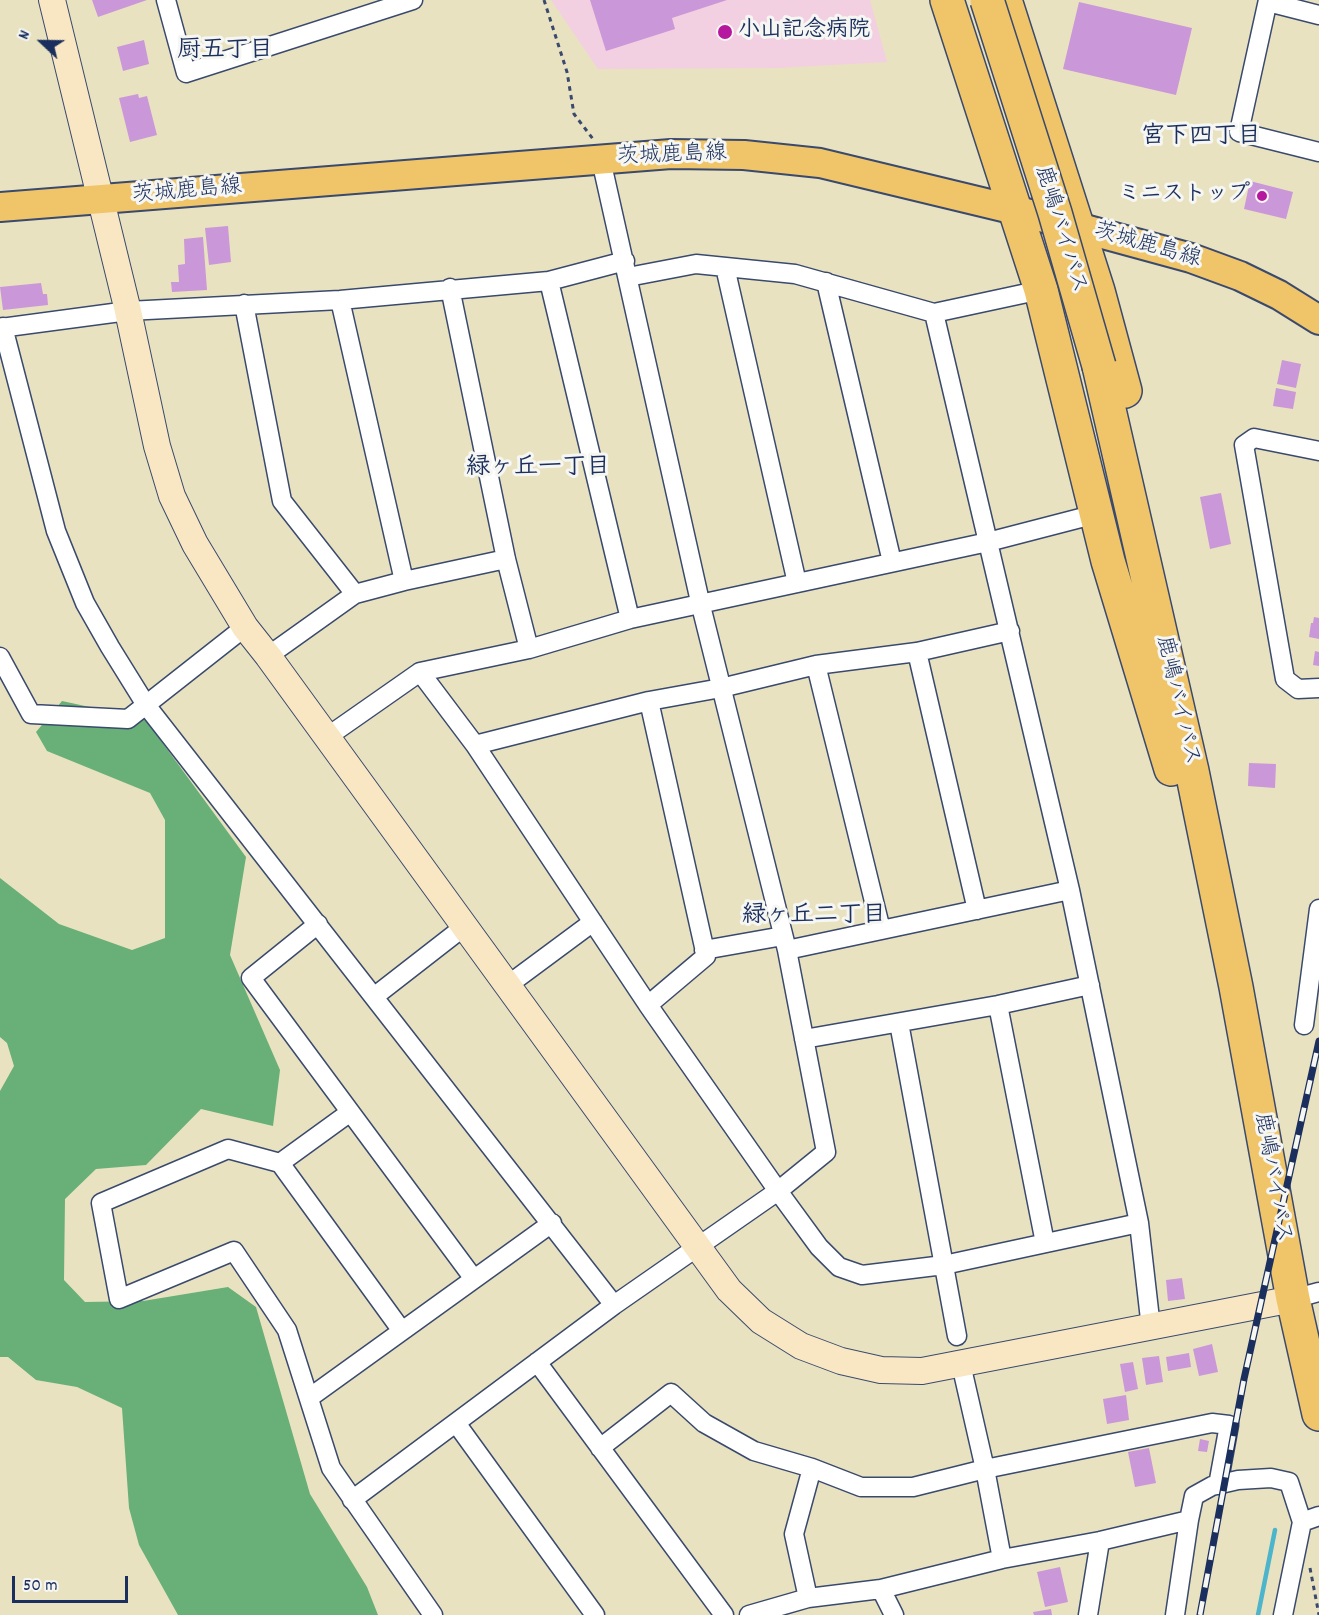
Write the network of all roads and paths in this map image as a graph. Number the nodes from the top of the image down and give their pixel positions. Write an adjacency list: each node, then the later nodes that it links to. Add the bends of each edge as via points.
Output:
1 (52, 0): 12 (street)
2 (166, 0): 3 (street, via 186,73)
3 (414, 0)
4 (544, 0): 10 (path, via 567,72 574,114)
5 (947, 0): 14 (highway)
6 (987, 0): 52 (highway, 鹿嶋バイパス, bridge, via 1099,366)
7 (1005, 0): 15 (highway)
8 (1268, 1): 9 (street); 11 (street, via 1239,132)
9 (1319, 15)
10 (597, 150): 12 (main road, 茨城鹿島線); 14 (main road, 茨城鹿島線, via 820,164); 17 (street)
11 (1319, 152)
12 (100, 200): 13 (main road, 茨城鹿島線); 24 (street)
13 (0, 207)
14 (1015, 210): 15 (main road, 茨城鹿島線); 21 (highway)
15 (1078, 227): 26 (main road, 茨城鹿島線, via 1191,258 1240,276); 52 (highway, via 1138,441 1202,734)
16 (725, 267): 17 (street, via 696,264); 19 (street, via 795,274); 34 (street)
17 (626, 269): 18 (street); 36 (street)
18 (549, 281): 20 (street); 37 (street)
19 (826, 282): 25 (street); 32 (street)
20 (450, 288): 22 (street); 31 (street)
21 (1041, 290): 25 (street); 29 (highway)
22 (340, 300): 23 (street); 33 (street)
23 (244, 304): 24 (street); 35 (street, via 282,501)
24 (128, 311): 27 (street); 38 (street, via 157,446 172,496 195,544)
25 (934, 313): 30 (street)
26 (1319, 320)
27 (2, 328): 49 (street, via 56,531 85,603)
28 (1319, 451): 47 (street, via 1254,438 1244,445 1285,679 1298,689)
29 (1096, 514): 30 (street); 64 (highway)
30 (988, 542): 32 (street); 39 (street)
31 (506, 559): 33 (street); 40 (street)
32 (892, 562): 34 (street)
33 (404, 581): 35 (street)
34 (797, 583): 36 (street)
35 (354, 594): 42 (street)
36 (701, 606): 37 (street); 46 (street)
37 (630, 620): 40 (street)
38 (245, 627): 42 (street); 49 (street)
39 (1010, 631): 41 (street); 53 (street)
40 (529, 649): 45 (street)
41 (917, 652): 44 (street); 55 (street)
42 (268, 656): 50 (street)
43 (0, 657): 49 (street, via 31,714 128,719)
44 (816, 665): 46 (street); 59 (street)
45 (420, 672): 50 (street); 51 (street)
46 (721, 688): 48 (street); 60 (street)
47 (1319, 688)
48 (649, 701): 51 (street); 61 (street)
49 (146, 705): 57 (street)
50 (327, 737): 58 (street)
51 (475, 745): 56 (street)
52 (1192, 771): 64 (highway, 鹿嶋バイパス)
53 (1070, 890): 55 (street); 63 (street)
54 (1319, 909): 69 (street)
55 (977, 910): 59 (street)
56 (593, 922): 62 (street); 66 (street)
57 (318, 924): 65 (street); 71 (street, via 251,978)
58 (465, 927): 62 (street); 65 (street)
59 (881, 930): 60 (street)
60 (785, 943): 61 (street); 70 (street)
61 (704, 950): 66 (street, via 706,956)
62 (508, 985): 77 (street)
63 (1090, 986): 67 (street); 75 (street)
64 (1236, 987): 80 (highway, 鹿嶋バイパス)
65 (375, 996): 74 (street)
66 (648, 1005): 73 (street)
67 (998, 1005): 68 (street); 76 (street)
68 (899, 1023): 70 (street); 78 (street)
69 (1304, 1025)
70 (804, 1039): 73 (street, via 826,1152)
71 (349, 1113): 72 (street); 79 (street)
72 (280, 1163): 83 (street); 87 (street, via 228,1149 101,1203 118,1299 234,1251 287,1330)
73 (778, 1191): 77 (street); 78 (street, via 819,1247 839,1267 862,1275)
74 (552, 1223): 79 (street); 81 (street)
75 (1139, 1223): 76 (street); 82 (street)
76 (1045, 1243): 78 (street)
77 (697, 1245): 81 (street); 86 (street, via 729,1290 760,1321 801,1346 881,1370 922,1371)
78 (944, 1265): 84 (street)
79 (474, 1279): 83 (street)
80 (1306, 1295): 82 (street); 88 (highway, 鹿嶋バイパス)
81 (614, 1305): 85 (street)
82 (1151, 1328): 86 (street)
83 (402, 1331): 87 (street)
84 (957, 1336)
85 (537, 1362): 89 (street); 90 (street)
86 (961, 1364): 92 (street)
87 (309, 1398): 94 (street, via 331,1468)
88 (1319, 1414)
89 (456, 1423): 94 (street); 103 (street)
90 (600, 1448): 91 (street, via 671,1393 704,1422 754,1451); 104 (street)
91 (812, 1468): 92 (street, via 861,1487 913,1487); 101 (street, via 794,1534)
92 (985, 1469): 93 (street, via 1212,1423 1229,1425); 99 (street)
93 (1218, 1485): 96 (street, via 1194,1496); 97 (street, via 1238,1480 1289,1482)
94 (352, 1500): 102 (street)
95 (1319, 1516): 97 (street)
96 (1189, 1520): 98 (street); 108 (street)
97 (1302, 1522): 109 (street)
98 (1100, 1540): 99 (street); 107 (street)
99 (1002, 1559): 100 (street)
100 (881, 1589): 101 (street); 106 (street)
101 (808, 1598): 105 (street)
102 (433, 1615)
103 (595, 1615)
104 (724, 1615)
105 (749, 1615)
106 (894, 1615)
107 (1088, 1615)
108 (1175, 1615)
109 (1283, 1615)

